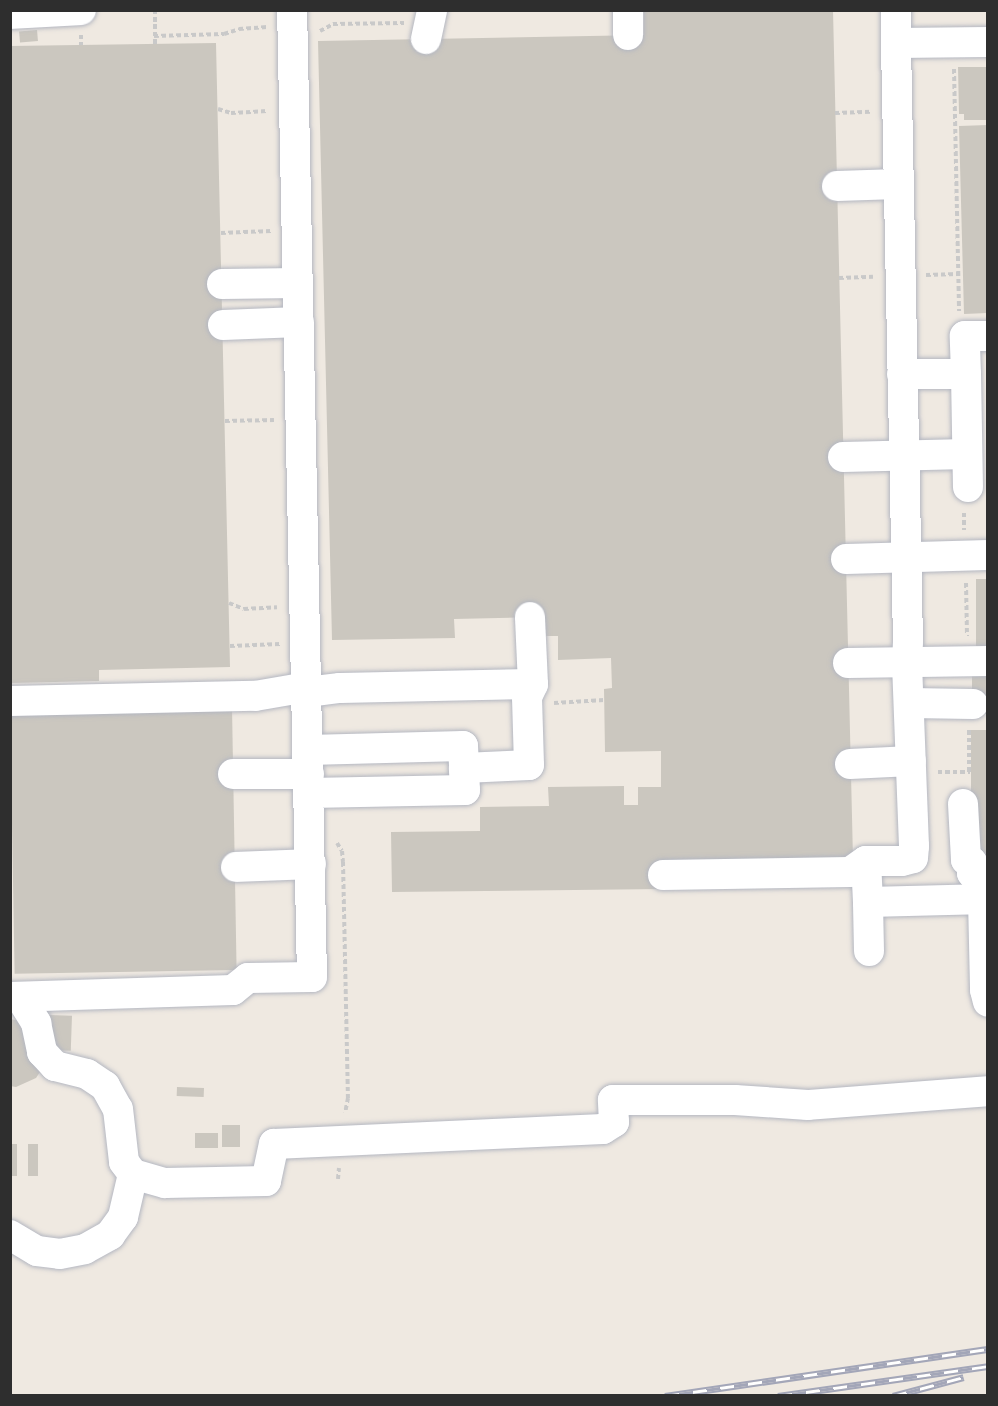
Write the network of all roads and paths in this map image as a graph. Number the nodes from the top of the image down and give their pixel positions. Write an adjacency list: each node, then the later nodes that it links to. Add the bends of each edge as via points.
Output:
1 (81, 10): 6 (lane)
2 (155, 10): 10 (path)
3 (292, 10): 13 (lane)
4 (432, 10): 7 (lane)
5 (896, 10): 9 (lane)
6 (10, 14)
7 (426, 39)
8 (987, 42): 9 (lane)
9 (896, 43): 11 (lane)
10 (155, 44)
11 (898, 184): 12 (lane); 18 (lane)
12 (837, 186)
13 (298, 283): 14 (lane); 15 (lane)
14 (222, 284)
15 (299, 322): 16 (lane); 28 (lane, via 313,385 315,467)
16 (223, 325)
17 (987, 336): 19 (lane, via 965,336)
18 (902, 374): 19 (lane); 21 (lane)
19 (966, 374): 20 (lane)
20 (967, 454): 21 (lane); 23 (lane)
21 (904, 455): 22 (lane); 25 (lane)
22 (843, 457)
23 (968, 487)
24 (987, 555): 25 (lane)
25 (906, 557): 26 (lane); 30 (lane)
26 (846, 559)
27 (530, 617): 33 (lane)
28 (306, 644): 29 (path); 34 (lane)
29 (230, 645)
30 (906, 661): 31 (lane); 32 (lane); 36 (lane)
31 (987, 661)
32 (848, 663)
33 (533, 684): 34 (lane); 40 (lane, via 527,697 529,765)
34 (307, 689): 35 (lane, via 255,696); 41 (lane)
35 (10, 701)
36 (909, 703): 37 (lane); 38 (lane)
37 (973, 704)
38 (911, 761): 39 (lane); 43 (lane)
39 (850, 764)
40 (464, 768): 41 (lane, via 462,746); 41 (lane, via 465,790)
41 (309, 772): 42 (lane); 45 (lane)
42 (233, 774)
43 (913, 805): 44 (lane, via 913,858); 48 (lane, via 968,804 966,861 972,862 972,873)
44 (866, 861): 47 (lane, via 850,872); 49 (lane)
45 (311, 864): 46 (lane); 51 (lane, via 312,977 248,978 233,990)
46 (236, 867)
47 (663, 875)
48 (985, 891): 49 (lane); 52 (lane)
49 (868, 902): 50 (lane)
50 (869, 951)
51 (15, 997): 54 (lane, via 36,1023 42,1052 55,1066 87,1074 105,1086 118,1108 124,1162)
52 (987, 1002)
53 (987, 1091): 54 (lane, via 808,1105 735,1100 613,1100 614,1122 603,1130 274,1143 266,1181 165,1183)
54 (133, 1173): 55 (lane, via 123,1216 110,1235 85,1249 60,1254 37,1251)
55 (10, 1235)

